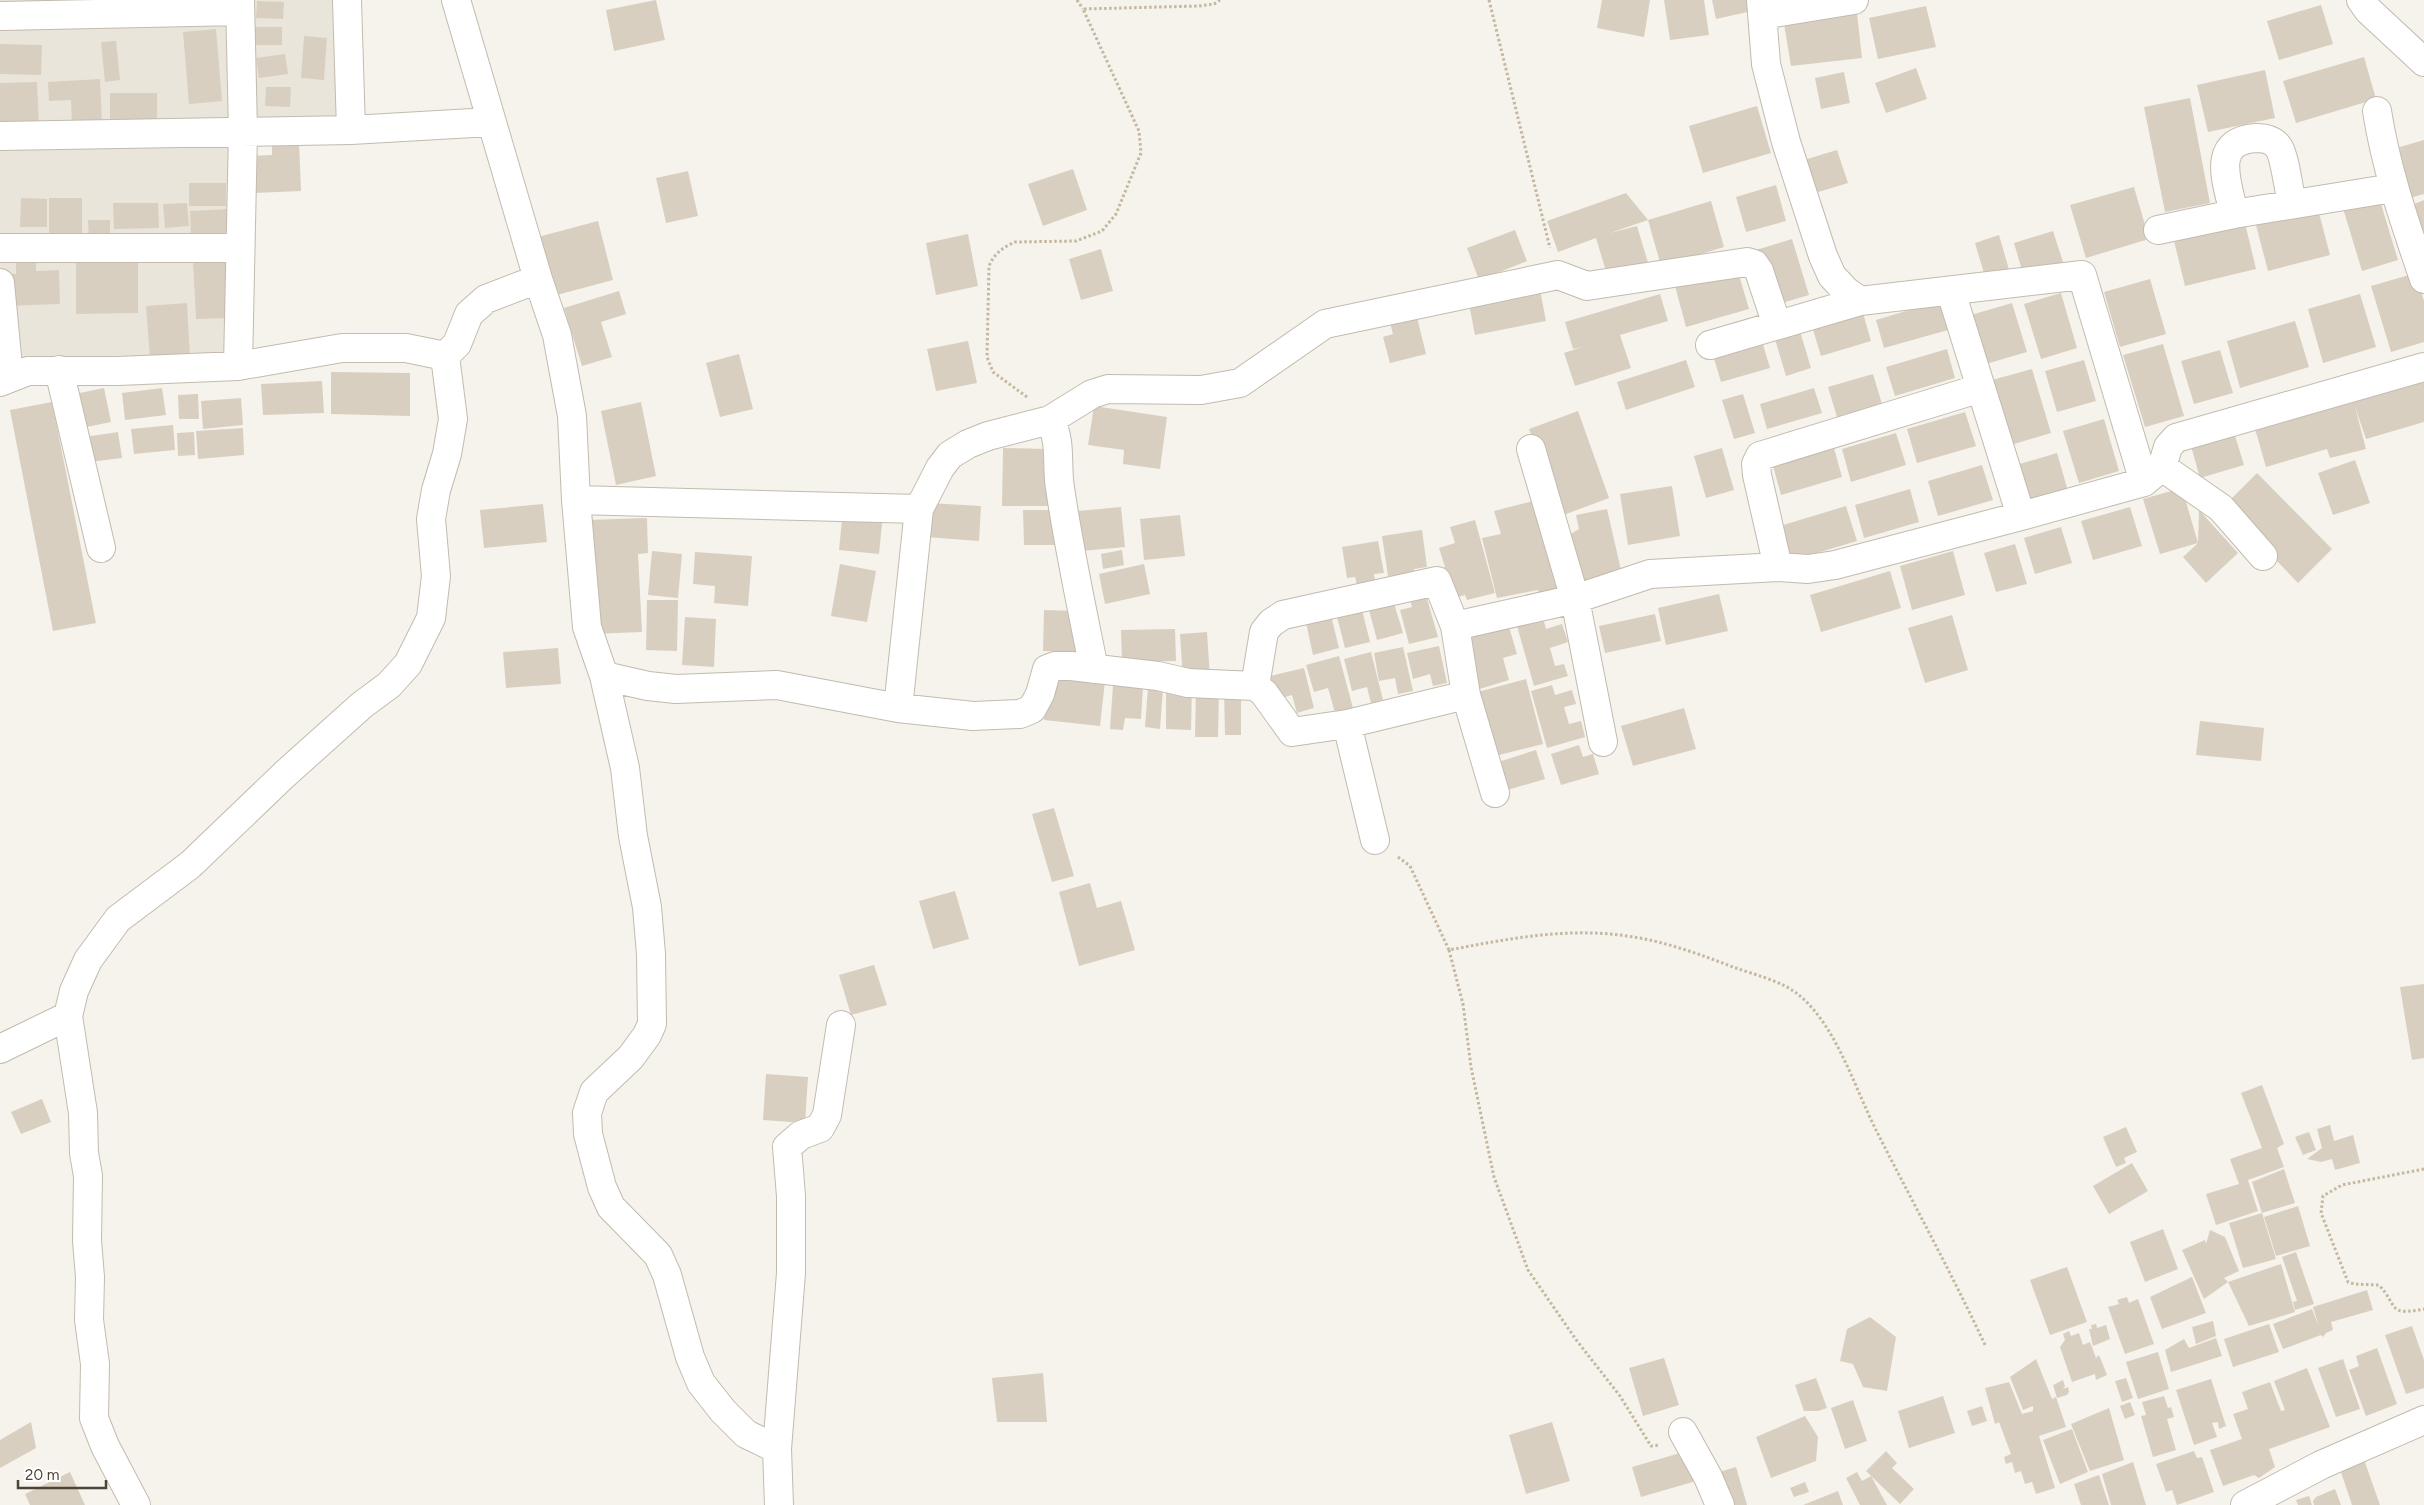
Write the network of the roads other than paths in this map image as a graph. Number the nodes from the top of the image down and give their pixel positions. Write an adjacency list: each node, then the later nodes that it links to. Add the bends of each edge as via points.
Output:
1 (347, 0): 11 (street)
2 (456, 0): 10 (street)
3 (1854, 0): 6 (street)
4 (2361, 0): 8 (street)
5 (240, 6): 7 (street); 12 (street)
6 (1761, 7): 24 (street, via 1766,64 1786,142 1823,256 1832,276)
7 (0, 16)
8 (2424, 62)
9 (2377, 111): 14 (street)
10 (490, 122): 11 (street); 20 (street)
11 (351, 130): 12 (street)
12 (243, 132): 13 (street); 19 (street)
13 (0, 136)
14 (2393, 188): 15 (street); 21 (street)
15 (2292, 204): 16 (street); 16 (street, via 2279,148 2269,139 2254,138 2234,145 2226,153 2224,162)
16 (2234, 214): 17 (street)
17 (2158, 230)
18 (0, 248): 19 (street)
19 (240, 248): 28 (street)
20 (538, 279): 27 (street, via 486,299 469,314 457,344); 36 (street, via 557,335 569,397)
21 (2424, 279)
22 (0, 283): 31 (street)
23 (1951, 292): 24 (street); 32 (street); 35 (street, via 2082,275)
24 (1860, 301): 25 (street)
25 (1777, 325): 26 (street); 33 (street, via 1759,271 1754,264 1747,262 1587,286 1558,275 1325,324 1240,383 1200,390 1108,389 1092,394)
26 (1710, 346)
27 (445, 356): 28 (street, via 406,348 342,348); 53 (street, via 453,420 431,519 436,576 432,618 408,664 285,774 190,866 118,919 88,960 74,991)
28 (238, 366): 30 (street)
29 (2424, 367): 35 (street, via 2176,438)
30 (59, 370): 31 (street, via 28,371); 39 (street)
31 (4, 379)
32 (1981, 388): 38 (street); 41 (street, via 1760,456 1756,464 1757,475)
33 (1050, 420): 37 (street, via 988,436 950,455); 44 (street, via 1058,439 1060,490)
34 (1531, 449): 42 (street)
35 (2153, 474): 38 (street); 40 (street, via 2221,508)
36 (576, 500): 37 (street); 45 (street, via 586,627)
37 (919, 509): 48 (street)
38 (2021, 516): 41 (street, via 1835,565 1808,569)
39 (101, 548)
40 (2264, 556)
41 (1778, 567): 42 (street, via 1650,574)
42 (1575, 599): 43 (street); 50 (street)
43 (1455, 626): 46 (street, via 1437,581 1282,615 1264,632); 47 (street)
44 (1094, 669): 46 (street, via 1158,676 1188,683); 48 (street, via 1055,666 1047,670 1032,709 1020,714 973,716)
45 (604, 676): 48 (street, via 676,689 777,685); 58 (street, via 625,768 633,836 647,907 653,1012 647,1035 630,1057 594,1092 587,1113 593,1160 612,1207 658,1255 701,1383 746,1434)
46 (1255, 686): 49 (street, via 1264,693 1292,732)
47 (1466, 695): 49 (street); 51 (street)
48 (898, 708)
49 (1347, 724): 52 (street)
50 (1603, 742)
51 (1495, 793)
52 (1375, 840)
53 (68, 1016): 55 (street); 59 (street, via 84,1112 89,1320 95,1364 94,1418)
54 (841, 1025): 58 (street, via 827,1114 820,1128 801,1135 787,1147 792,1273)
55 (0, 1049)
56 (2424, 1420): 62 (street, via 2321,1466)
57 (1683, 1432): 61 (street)
58 (777, 1449): 60 (street)
59 (136, 1505)
60 (779, 1505)
61 (1720, 1505)
62 (2246, 1505)

